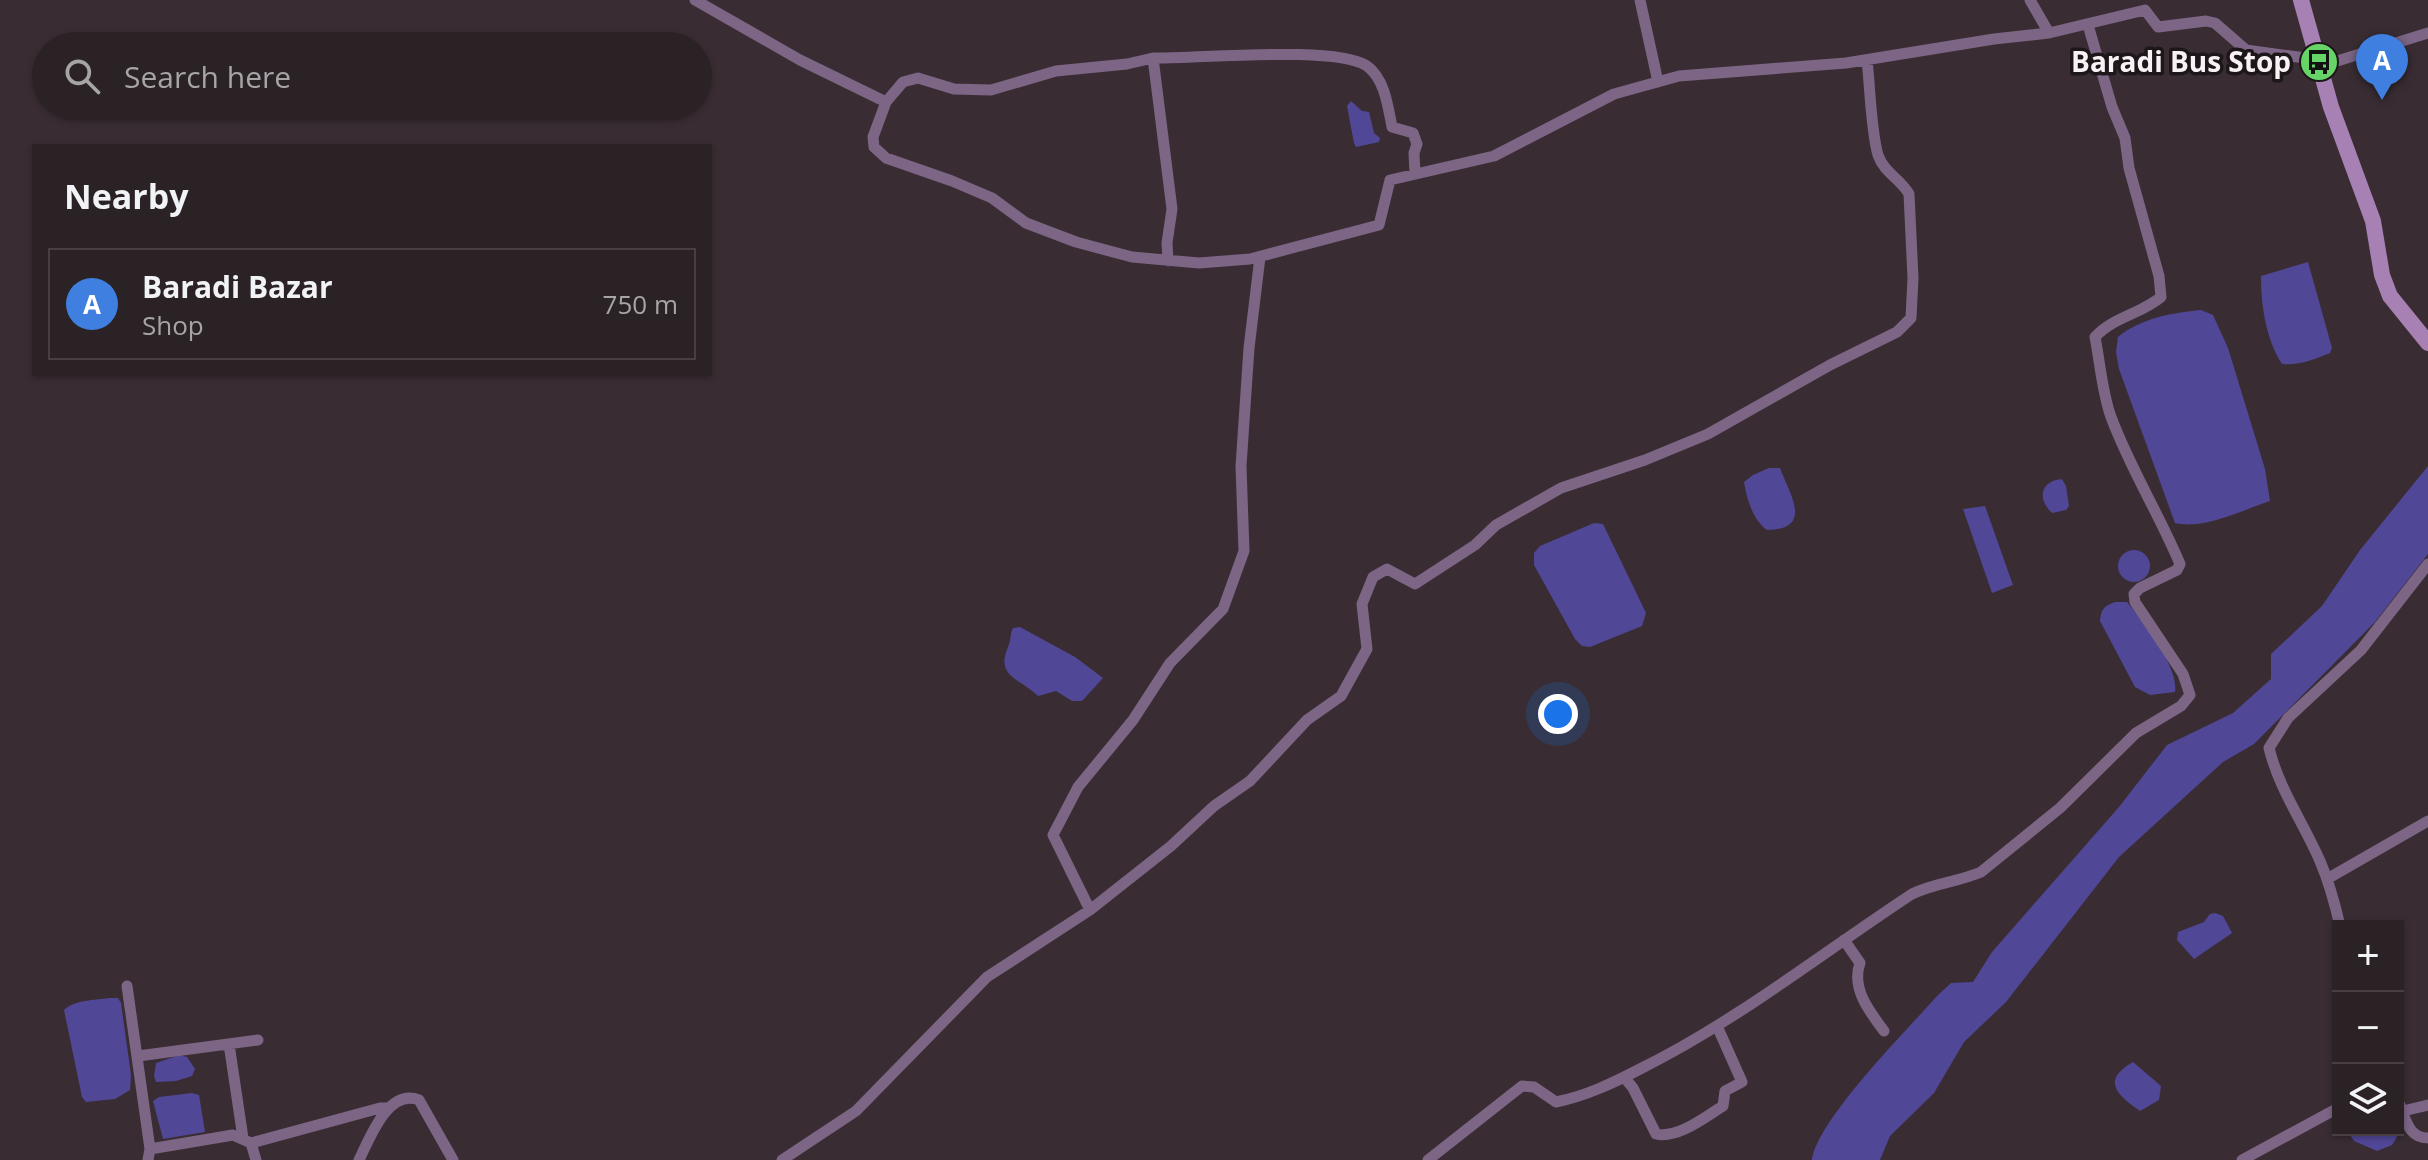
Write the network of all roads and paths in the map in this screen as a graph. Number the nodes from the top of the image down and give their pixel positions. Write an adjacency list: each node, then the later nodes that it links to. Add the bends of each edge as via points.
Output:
1 (695, 0): 12 (street)
2 (1640, 0): 11 (street)
3 (2030, 0): 6 (street)
4 (2301, 0): 10 (main road)
5 (2088, 25): 6 (street); 10 (street, via 2145,10 2158,27 2206,21 2246,50); 22 (street, via 2125,138 2161,297 2095,337 2109,413 2180,564 2140,588 2135,602 2183,674 2190,695 2136,733 1995,863 1967,878 1912,894)
6 (2049, 33): 9 (street)
7 (2428, 33): 10 (street)
8 (1153, 58): 12 (street, via 1056,71 991,90 954,89 918,78 903,82); 13 (street, via 1291,55 1352,60 1368,67 1385,91 1392,127 1413,133); 15 (street, via 1172,209)
9 (1867, 60): 11 (street); 20 (street, via 1879,156 1909,194 1911,318 1897,332 1708,434 1561,488 1496,525 1415,584 1387,569 1373,577 1362,604 1367,649 1341,696 1307,720 1250,781)
10 (2321, 63): 16 (main road, via 2331,107 2373,221 2390,296)
11 (1658, 82): 13 (street, via 1614,94 1494,156)
12 (886, 102): 15 (street, via 873,137 874,147 886,158 992,198 1026,223 1076,242)
13 (1415, 174): 14 (street, via 1390,180 1379,225)
14 (1260, 257): 15 (street); 20 (street, via 1241,466 1244,551 1223,609 1170,663 1133,720 1078,787 1053,835)
15 (1168, 261)
16 (2428, 343)
17 (2428, 564): 19 (street, via 2361,650 2288,718 2269,748 2275,773)
18 (2428, 821): 19 (street)
19 (2327, 879): 21 (street)
20 (1090, 910): 42 (street, via 987,977 856,1111)
21 (2338, 920)
22 (1844, 940): 24 (street); 25 (street, via 1860,963 1857,984)
23 (127, 986): 28 (street)
24 (1717, 1026): 29 (street); 29 (street, via 1742,1082 1725,1091 1723,1106 1695,1123 1656,1134)
25 (1884, 1031)
26 (258, 1040): 27 (street)
27 (229, 1044): 28 (street); 36 (street)
28 (138, 1056): 37 (street)
29 (1624, 1077): 43 (street, via 1556,1102 1534,1087 1522,1086)
30 (2428, 1105): 31 (street)
31 (2404, 1106)
32 (389, 1108): 36 (street); 40 (street); 41 (street, via 410,1096 419,1100)
33 (2332, 1111): 38 (street)
34 (2404, 1115): 35 (street, via 2411,1132)
35 (2428, 1138)
36 (247, 1140): 37 (street, via 233,1135); 39 (street)
37 (149, 1154)
38 (2247, 1159)
39 (256, 1160)
40 (359, 1160)
41 (453, 1160)
42 (782, 1160)
43 (1428, 1160)

